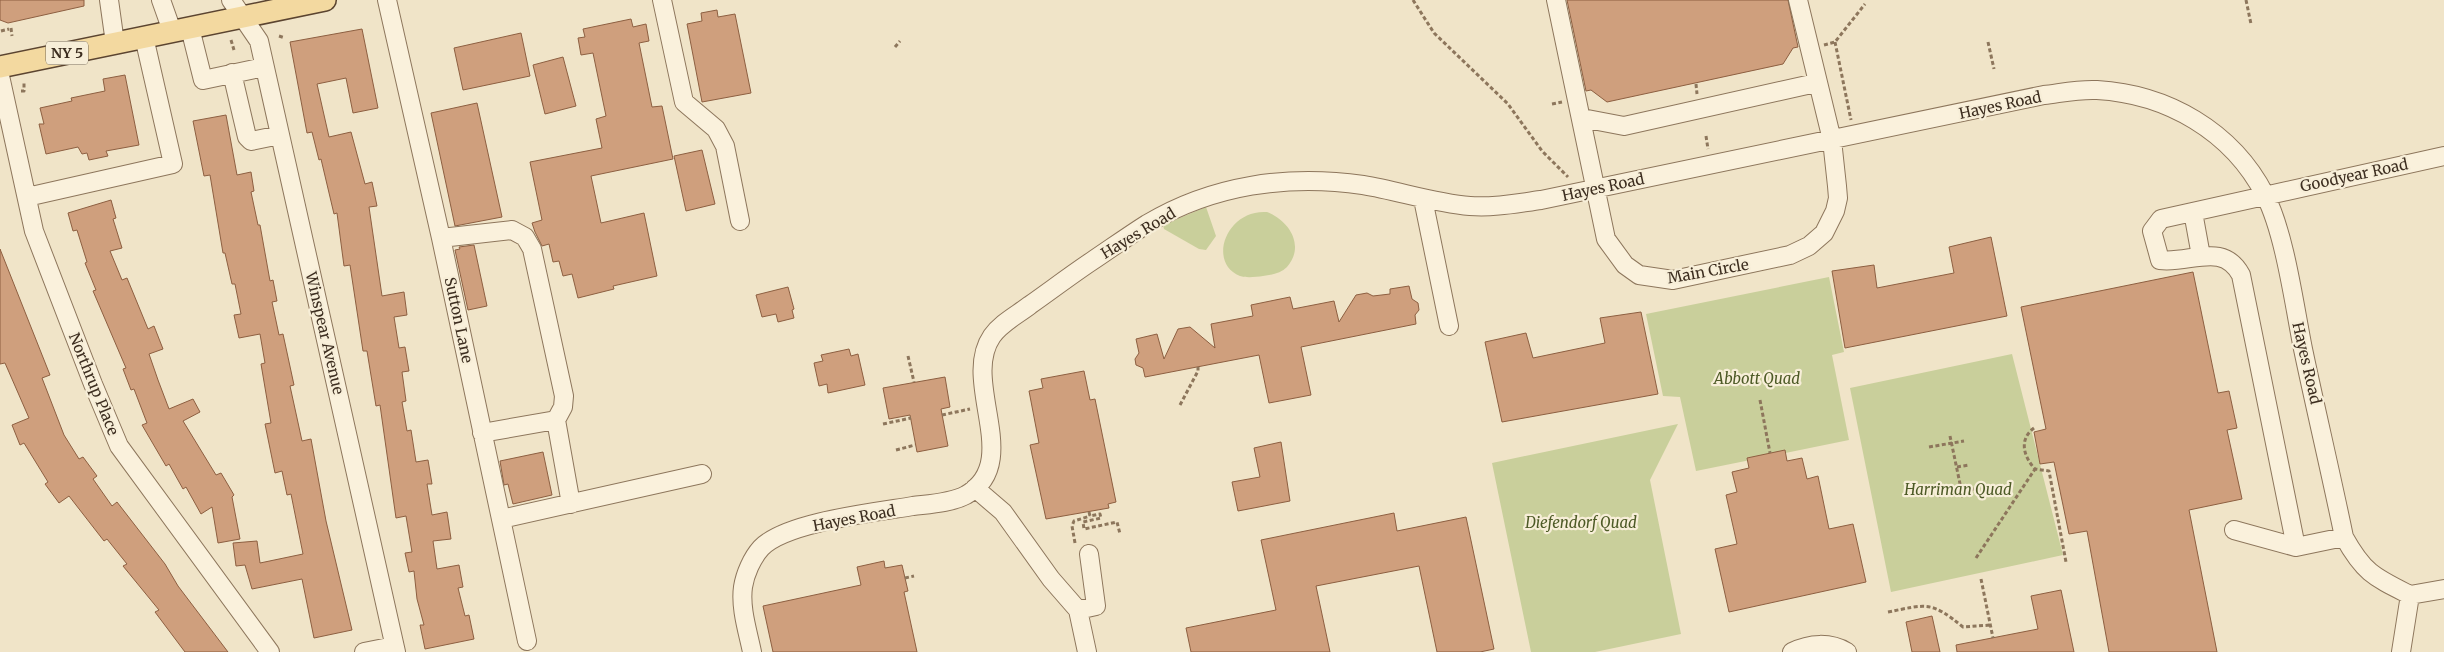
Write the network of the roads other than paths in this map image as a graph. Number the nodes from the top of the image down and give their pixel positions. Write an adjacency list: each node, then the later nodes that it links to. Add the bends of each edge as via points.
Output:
1 (161, 0): 10 (street)
2 (231, 0): 9 (street, Winspear Avenue)
3 (325, 0): 9 (main road, NY 5)
4 (387, 0): 28 (street, Sutton Lane)
5 (662, 0): 27 (street, via 684,102 716,129 725,146)
6 (1556, 0): 18 (street, Main Circle)
7 (1798, 0): 17 (street, Main Circle)
8 (114, 1): 12 (street)
9 (243, 18): 10 (main road, NY 5); 14 (street, Winspear Avenue, via 260,40)
10 (181, 29): 11 (main road, NY 5); 15 (street, via 203,80)
11 (144, 37): 12 (main road, NY 5); 24 (street, via 173,164)
12 (115, 43): 13 (main road, NY 5)
13 (0, 67)
14 (264, 67): 15 (street); 19 (street, Winspear Avenue)
15 (232, 73): 19 (street, via 247,137 251,141)
16 (0, 76): 24 (street, Northrup Place)
17 (1816, 83): 18 (street, via 1624,126); 20 (street, Main Circle)
18 (1582, 118): 22 (street, Main Circle)
19 (280, 136): 45 (street, Winspear Avenue)
20 (1832, 140): 22 (street, Hayes Road); 22 (street, Main Circle, via 1838,198 1824,233 1810,246 1790,255 1712,273 1673,280 1639,275 1625,265 1606,239); 23 (street, Hayes Road, via 2079,90 2125,93 2173,107 2199,121 2242,160)
21 (2444, 156): 23 (street, Goodyear Road)
22 (1594, 188): 25 (street, Hayes Road, via 1541,200 1492,206)
23 (2265, 195): 26 (street, Goodyear Road); 38 (street, Hayes Road, via 2283,250)
24 (27, 196): 46 (street, Northrup Place, via 34,231 119,446)
25 (1423, 199): 30 (street); 34 (street, Hayes Road, via 1335,182 1283,181 1222,191 1185,204 1147,224 1003,324 992,336 983,369 991,460 985,477)
26 (2193, 212): 29 (street); 29 (street, Goodyear Road, via 2161,218 2152,230 2160,260 2174,262)
27 (740, 221)
28 (441, 238): 31 (street, via 512,230 525,237 532,249 564,396 563,407); 32 (street, Sutton Lane)
29 (2201, 256): 39 (street, via 2226,259 2236,266 2241,275)
30 (1449, 326)
31 (556, 420): 32 (street); 35 (street)
32 (482, 433): 36 (street, Sutton Lane)
33 (702, 474): 35 (street)
34 (975, 488): 43 (street, via 1003,512 1051,579); 48 (street, Hayes Road, via 952,500 806,527 780,536 762,547 743,587 743,608)
35 (570, 504): 36 (street)
36 (501, 519): 44 (street, Sutton Lane)
37 (2234, 530): 39 (street)
38 (2344, 537): 39 (street); 42 (street, Hayes Road, via 2354,556 2373,577)
39 (2296, 547)
40 (1089, 554): 43 (street, via 1096,606)
41 (2444, 589): 42 (street)
42 (2410, 595): 52 (street)
43 (1078, 610): 49 (street)
44 (527, 641)
45 (395, 649): 47 (street)
46 (270, 652)
47 (364, 652)
48 (752, 652)
49 (1087, 652)
50 (1792, 652): 51 (street, via 1828,644)
51 (1848, 652)
52 (2401, 652)

